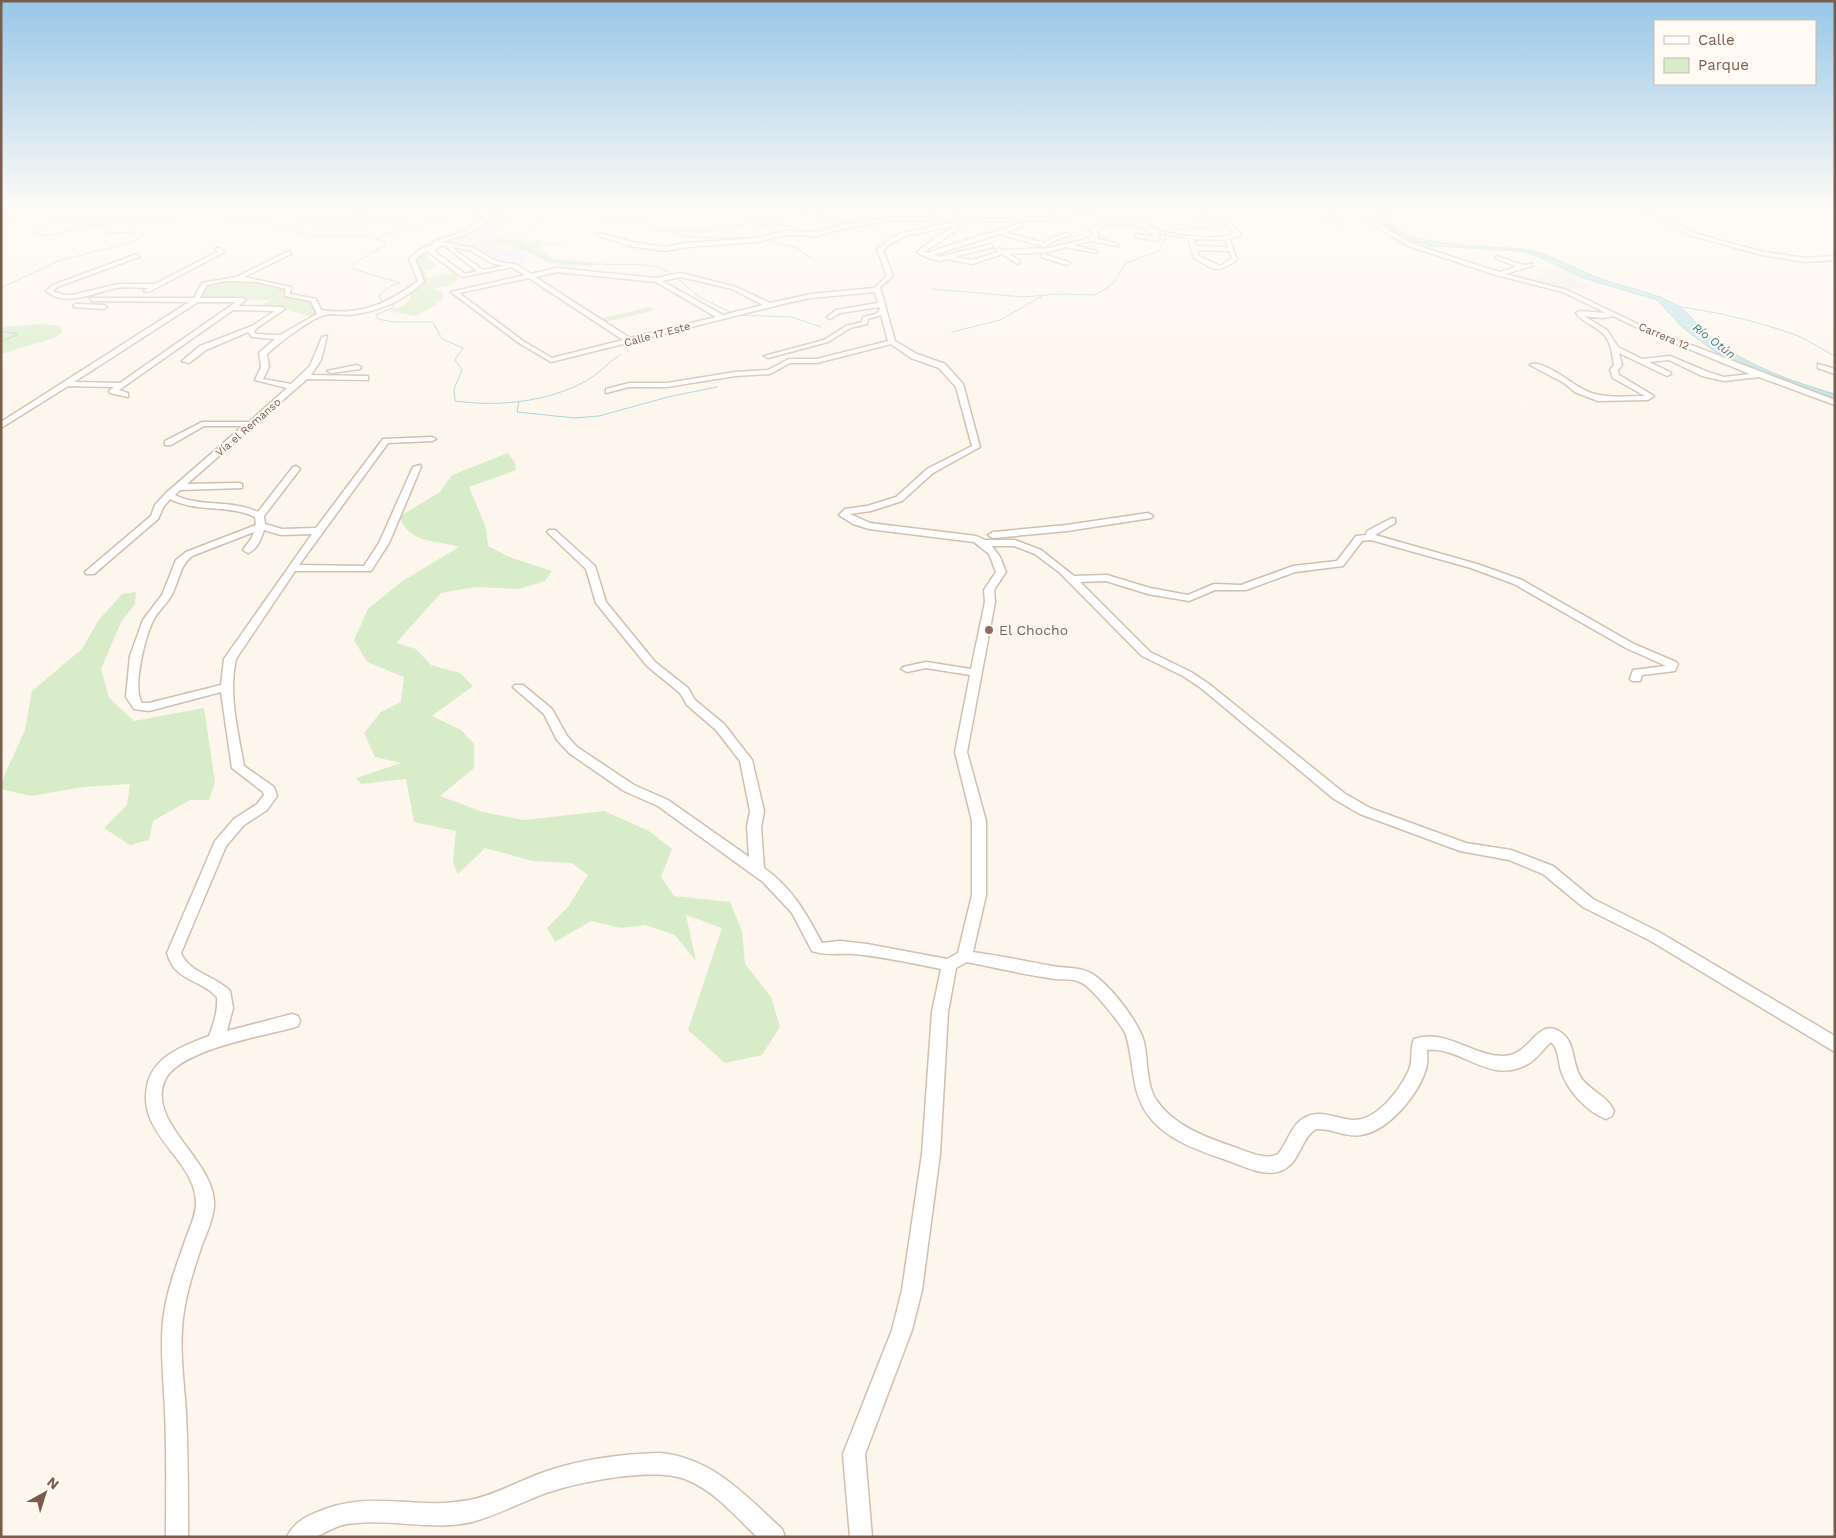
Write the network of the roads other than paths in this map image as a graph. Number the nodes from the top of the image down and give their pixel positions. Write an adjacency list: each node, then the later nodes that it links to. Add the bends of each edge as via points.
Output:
1 (72, 280): 13 (street, via 49,292 73,296 118,286)
2 (166, 280): 13 (street)
3 (228, 280): 18 (street, via 204,284)
4 (247, 280): 23 (street, via 289,288 287,295 314,300 316,311)
5 (420, 280): 23 (street, via 391,303 363,310)
6 (462, 280): 15 (street)
7 (509, 280): 15 (street)
8 (538, 280): 30 (street)
9 (656, 280): 26 (street)
10 (700, 280): 20 (street, via 734,288)
11 (885, 280): 14 (street, via 878,285)
12 (1521, 280): 24 (street, Carrera 12, via 1565,291)
13 (154, 286): 17 (street)
14 (878, 290): 20 (street, Calle 17 Este, via 811,296); 21 (street)
15 (454, 292): 30 (street, Calle 17 Este, via 521,342 554,360)
16 (92, 299): 17 (street)
17 (130, 299): 18 (street); 19 (street, via 115,307)
18 (196, 300): 22 (street, via 242,300); 46 (street)
19 (76, 306)
20 (770, 306): 26 (street, Calle 17 Este)
21 (884, 306): 25 (street, via 841,311); 31 (street); 35 (street, via 878,315 865,318 865,323 848,327 826,341)
22 (231, 308): 27 (street, via 282,309); 32 (street)
23 (323, 313): 28 (street, Vía el Remanso)
24 (1617, 314): 34 (street, via 1579,313 1584,320 1605,331); 45 (street, Carrera 12, via 1642,328)
25 (830, 316)
26 (720, 317): 30 (street, Calle 17 Este)
27 (254, 327): 28 (street, via 251,332 254,336); 33 (street)
28 (281, 337): 48 (street, Vía el Remanso, via 263,353 265,367 259,380)
29 (325, 337): 44 (street)
30 (629, 341)
31 (892, 342): 49 (street, via 817,361 789,361 770,372 667,385 629,385); 66 (street, via 914,356 942,366 960,386 976,447 930,471 899,499 868,509 848,511 844,515 869,526)
32 (177, 347): 33 (street); 47 (street)
33 (203, 348): 37 (street)
34 (1615, 348): 36 (street); 38 (street, via 1616,376 1648,394 1648,398 1601,400)
35 (768, 356)
36 (1641, 360): 43 (street); 45 (street, via 1670,358 1705,374 1724,378)
37 (186, 361)
38 (1534, 365)
39 (1821, 366): 42 (street)
40 (357, 367): 41 (street)
41 (334, 371): 44 (street); 44 (street, via 367,375)
42 (1835, 372)
43 (1667, 374)
44 (309, 375): 48 (street)
45 (1759, 375): 51 (street, Carrera 12)
46 (65, 384): 47 (street); 53 (street)
47 (120, 384): 50 (street, via 113,391)
48 (292, 387): 52 (street, Vía el Remanso)
49 (608, 391)
50 (125, 395)
51 (1835, 403)
52 (251, 424): 55 (street, via 202,424); 59 (street, Vía el Remanso)
53 (1, 426)
54 (432, 439): 64 (street, via 386,441 333,508)
55 (168, 443)
56 (417, 467): 70 (street, via 384,543 367,568)
57 (296, 469): 62 (street)
58 (239, 486): 59 (street)
59 (178, 487): 60 (street, Vía el Remanso)
60 (169, 496): 62 (street, via 202,508 245,509); 71 (street, Vía el Remanso, via 155,517)
61 (1148, 516): 66 (street, via 1005,534)
62 (260, 521): 64 (street, via 281,532); 69 (street, via 256,540); 76 (street, via 181,560 167,595 148,620 136,656 132,697 138,706 149,707)
63 (1392, 521): 67 (street, via 1370,533)
64 (320, 531): 70 (street)
65 (552, 532): 78 (street, via 592,568 601,603 651,664 720,727 746,760 757,811 754,827)
66 (952, 535): 68 (street)
67 (1372, 537): 72 (street, via 1359,538 1340,564 1293,569 1242,588 1214,587 1189,598 1148,591 1107,578); 75 (street, via 1518,582 1630,646 1672,664 1671,669 1637,672)
68 (984, 543): 72 (street, via 1026,546); 74 (street, via 993,553 1001,572 989,590 990,602)
69 (248, 550)
70 (293, 568): 76 (street, via 230,659)
71 (90, 572)
72 (1072, 578): 83 (street, via 1146,654 1204,686 1339,796 1366,811 1465,848 1512,855 1548,870 1588,903 1654,936)
73 (907, 669): 74 (street, via 926,666)
74 (976, 673): 79 (street, via 961,752 979,821 979,895)
75 (1636, 679)
76 (227, 687): 82 (street, via 238,768 269,790 271,796 262,807 239,822 220,844 174,953 180,968 212,982 225,995 226,1015)
77 (519, 687): 78 (street, via 548,712 561,737 573,750 629,788 663,803)
78 (757, 870): 80 (street, via 797,909 820,948 848,948)
79 (965, 956): 80 (street); 84 (street, via 1058,973 1072,971 1088,977 1132,1030 1139,1054 1141,1088 1155,1111 1177,1130 1250,1162 1275,1165 1290,1156 1306,1126 1312,1122 1366,1127 1404,1096 1419,1065 1417,1052 1420,1044 1434,1042 1508,1065 1524,1059 1542,1038 1550,1034 1563,1042 1572,1078)
80 (949, 965): 88 (street, via 940,1012 931,1154 912,1290 902,1330 854,1454)
81 (292, 1021): 82 (street)
82 (215, 1041): 85 (street, via 193,1050 162,1071 154,1094 156,1115 200,1178 205,1201 175,1305 172,1331 177,1427)
83 (1835, 1045)
84 (1606, 1111)
85 (177, 1537)
86 (298, 1537): 87 (street, via 317,1522 347,1511 459,1512 592,1471 675,1465 704,1474)
87 (774, 1537)
88 (861, 1537)

